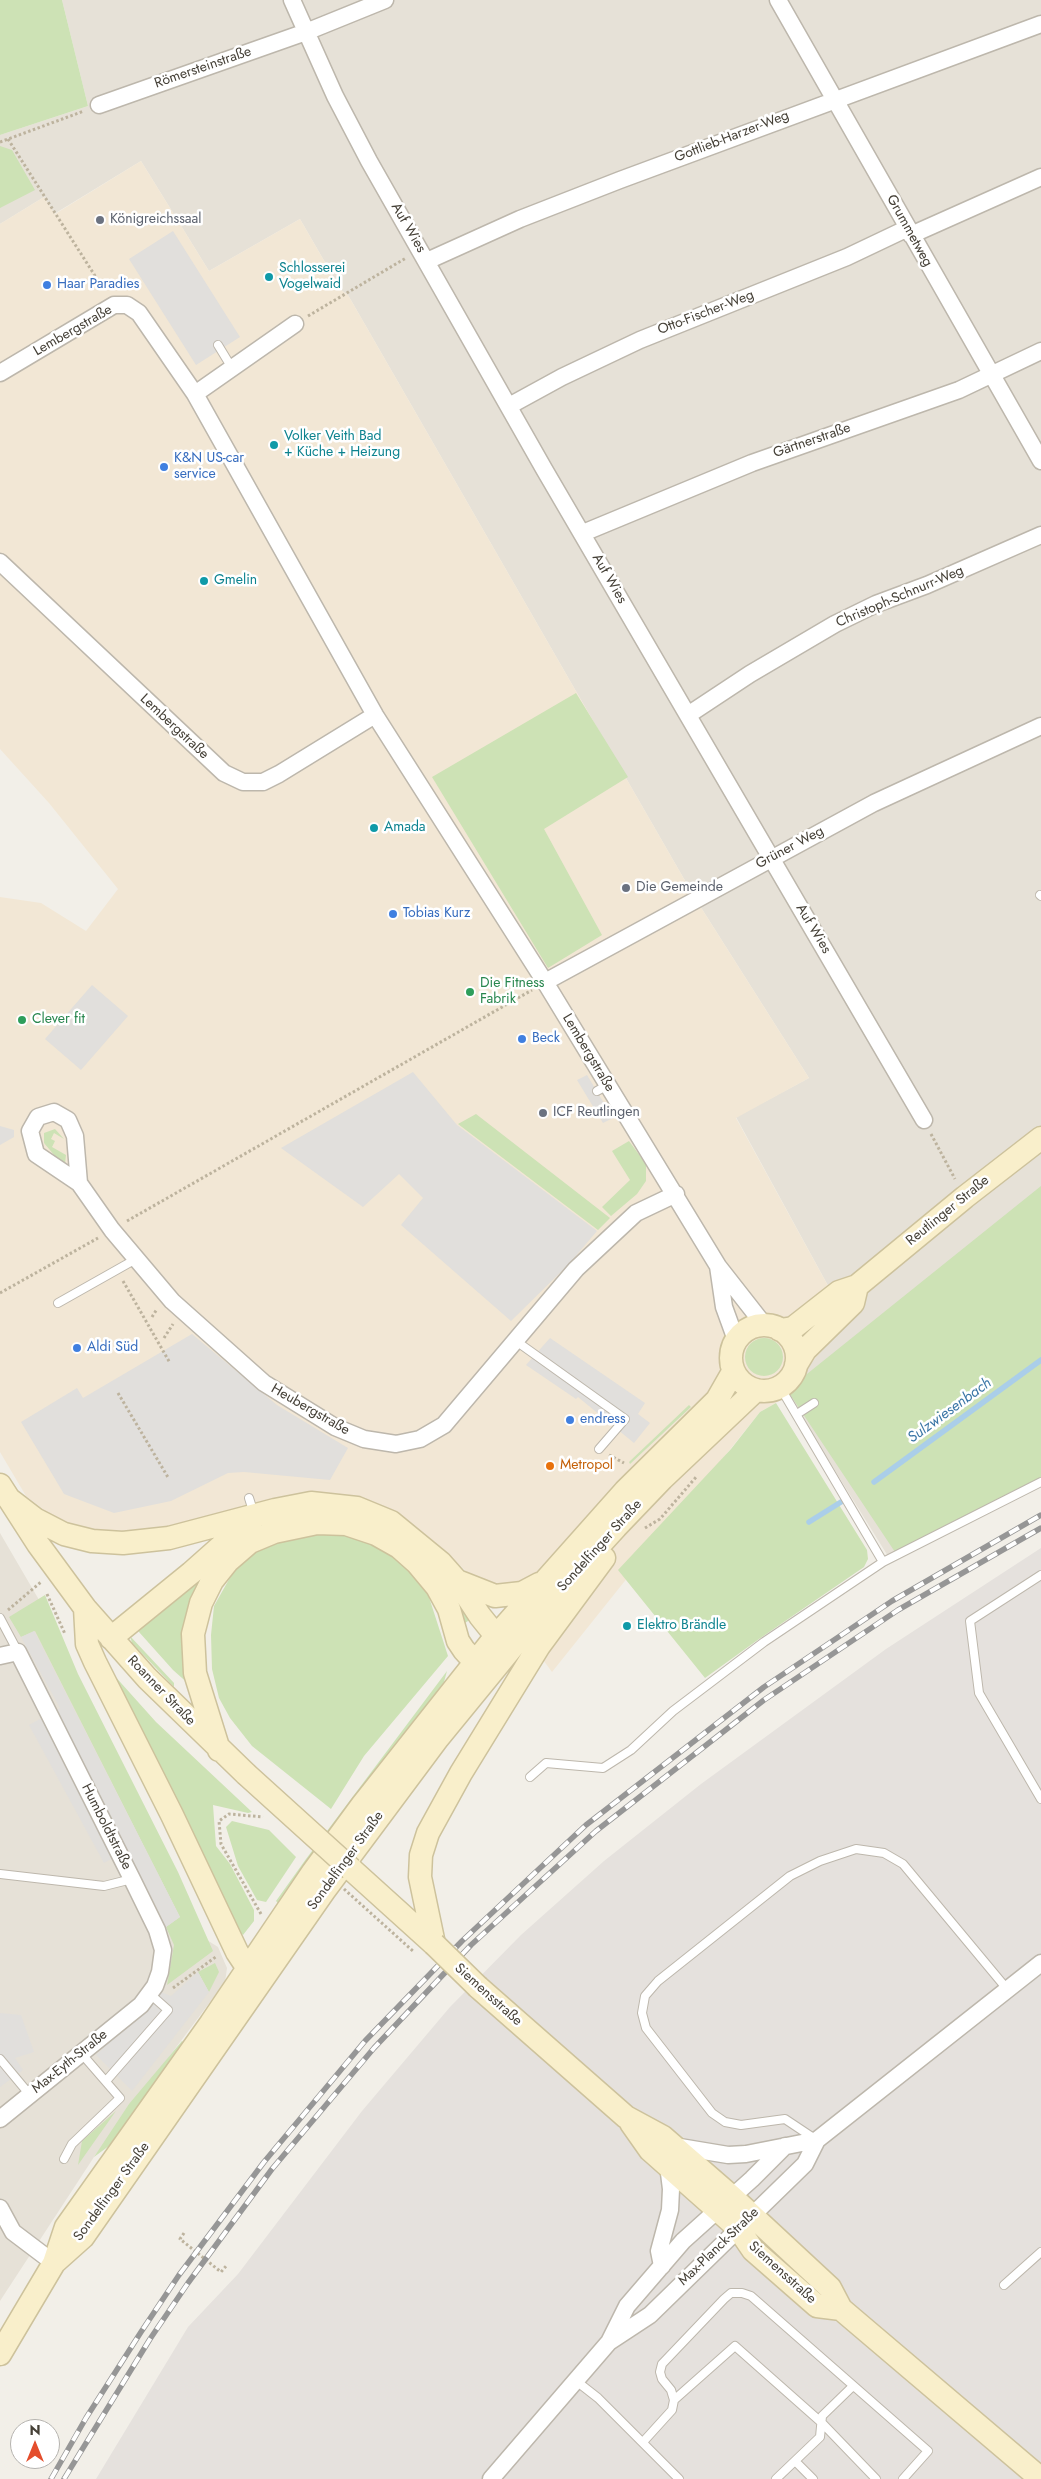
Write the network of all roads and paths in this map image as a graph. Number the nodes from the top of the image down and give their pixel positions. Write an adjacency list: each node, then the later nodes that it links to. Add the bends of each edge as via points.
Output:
1 (292, 0): 5 (street)
2 (385, 0): 5 (street, Römersteinstraße)
3 (778, 0): 6 (street, Grummetweg)
4 (1041, 24): 6 (street, Gottlieb-Harzer-Weg)
5 (306, 32): 7 (street, Römersteinstraße); 12 (street, Auf Wies, via 351,128)
6 (835, 99): 11 (street, Grummetweg); 12 (street, Gottlieb-Harzer-Weg)
7 (99, 105): 8 (path)
8 (8, 139): 9 (path); 13 (path)
9 (0, 142)
10 (1041, 177): 11 (street, Otto-Fischer-Weg)
11 (909, 232): 19 (street, Grummetweg); 21 (street, Otto-Fischer-Weg, via 640,340)
12 (424, 255): 14 (path); 21 (street, Auf Wies)
13 (114, 305): 18 (street, Lembergstraße); 20 (street, Lembergstraße, via 127,306 139,313)
14 (294, 324): 17 (street)
15 (218, 345): 17 (lane)
16 (1041, 351): 19 (street, Gärtnerstraße)
17 (232, 368): 20 (street)
18 (0, 373)
19 (990, 375): 22 (street, Grummetweg); 23 (street, Gärtnerstraße, via 922,403 744,466)
20 (195, 394): 26 (street, Lembergstraße)
21 (509, 406): 23 (street, Auf Wies)
22 (1041, 461)
23 (583, 533): 27 (street, Auf Wies)
24 (1041, 535): 27 (street, Christoph-Schnurr-Weg, via 835,624 792,647)
25 (0, 562): 26 (street, Lembergstraße, via 224,773 243,782 264,782)
26 (375, 715): 30 (street, Lembergstraße)
27 (688, 715): 29 (street, Auf Wies)
28 (1041, 726): 29 (street, Grüner Weg, via 874,803)
29 (770, 858): 30 (street, Grüner Weg); 31 (street, Auf Wies)
30 (545, 982): 34 (street, Lembergstraße, via 602,1088); 36 (path)
31 (924, 1120): 35 (path)
32 (1041, 1138): 35 (main road, Reutlinger Straße)
33 (79, 1183): 36 (street, Heubergstraße)
34 (676, 1194): 38 (street, Lembergstraße); 45 (street, Heubergstraße, via 636,1213 549,1292)
35 (965, 1197): 40 (main road, Reutlinger Straße)
36 (112, 1230): 37 (street, Heubergstraße); 41 (path)
37 (136, 1259): 42 (lane); 45 (street, Heubergstraße, via 172,1301 264,1383 335,1427 364,1439 396,1444 420,1439 444,1425)
38 (718, 1266): 43 (street, Lembergstraße); 44 (street, Lembergstraße, via 724,1307)
39 (124, 1282): 46 (path)
40 (857, 1286): 43 (main road, Reutlinger Straße, via 840,1292 794,1328); 47 (main road, Reutlinger Straße, via 852,1303 805,1350)
41 (0, 1293)
42 (58, 1303)
43 (772, 1328): 44 (main road, via 751,1328); 47 (main road, via 787,1335 795,1348)
44 (736, 1340): 48 (main road, via 731,1358)
45 (516, 1341): 54 (lane, via 625,1419)
46 (170, 1363)
47 (796, 1365): 49 (main road, via 791,1377)
48 (733, 1372): 50 (main road, via 742,1383); 63 (main road, Sondelfinger Straße, via 717,1400 625,1491)
49 (780, 1387): 50 (main road); 53 (lane)
50 (756, 1390): 59 (main road, Sondelfinger Straße)
51 (118, 1393): 55 (path)
52 (814, 1403): 53 (lane)
53 (798, 1414): 60 (lane)
54 (598, 1450)
55 (169, 1479)
56 (1041, 1482): 60 (lane)
57 (4, 1492): 58 (main road, via 35,1519 64,1534 104,1543 169,1538); 66 (main road, Roanner Straße)
58 (252, 1507): 64 (main road, via 311,1503 363,1510 406,1532); 69 (main road, via 191,1573)
59 (616, 1527): 72 (main road, Sondelfinger Straße); 84 (main road, via 606,1556 539,1646 438,1812 421,1855)
60 (883, 1562): 75 (lane, via 764,1642 673,1711 631,1750 603,1768 546,1763)
61 (36, 1574): 65 (path)
62 (1041, 1575): 76 (lane, via 970,1620 979,1693)
63 (549, 1576): 64 (main road, via 511,1596 495,1596); 72 (main road, Sondelfinger Straße)
64 (457, 1581): 72 (main road, via 475,1610)
65 (41, 1582): 67 (path); 70 (path)
66 (85, 1608): 69 (main road, Roanner Straße); 86 (main road, via 86,1644 237,1952)
67 (7, 1611)
68 (0, 1618): 71 (lane, Humboldtstraße)
69 (111, 1638): 74 (main road, Roanner Straße)
70 (69, 1643)
71 (18, 1652): 73 (street); 82 (street, Humboldtstraße)
72 (493, 1655): 74 (main road, via 458,1641 449,1608 437,1587 417,1563 376,1534 346,1524 317,1523 274,1532 250,1542 212,1581 201,1604 193,1634 195,1673); 86 (main road, Sondelfinger Straße, via 363,1804 313,1872)
73 (0, 1656)
74 (219, 1750): 81 (main road, Roanner Straße, bridge)
75 (530, 1777)
76 (1041, 1799)
77 (257, 1811): 79 (path)
78 (259, 1818): 83 (path, via 229,1814 219,1821 221,1844)
79 (271, 1824)
80 (0, 1874): 82 (lane, via 104,1886)
81 (344, 1876): 84 (main road, Siemensstraße); 84 (path, bridge)
82 (132, 1879): 88 (street, Humboldtstraße, via 163,1950 160,1972)
83 (262, 1915)
84 (426, 1950): 96 (main road, Siemensstraße, bridge, via 478,1987 626,2117 650,2150)
85 (1041, 1963): 87 (street, Max-Planck-Straße)
86 (254, 1973): 103 (main road, Sondelfinger Straße, via 66,2227)
87 (1007, 1989): 94 (street, Max-Planck-Straße); 94 (lane, via 903,1864 884,1853 856,1849 820,1861 790,1876 658,1981 645,1996 642,2013 646,2028 712,2114 741,2126 785,2118)
88 (145, 2000): 89 (street, Max-Eyth-Straße); 91 (lane, via 168,2010)
89 (81, 2053): 91 (lane); 92 (street, Max-Eyth-Straße)
90 (0, 2059): 92 (lane)
91 (106, 2081): 97 (lane, via 120,2098 72,2144)
92 (30, 2094): 93 (street, Max-Eyth-Straße)
93 (0, 2119)
94 (817, 2140): 95 (street, Max-Planck-Straße); 100 (street, Max-Planck-Straße, via 805,2164)
95 (785, 2146): 96 (street, via 746,2154); 98 (street, Max-Planck-Straße)
96 (671, 2156): 98 (main road, Siemensstraße); 105 (street, Max-Planck-Straße, via 670,2210 659,2251)
97 (64, 2159)
98 (725, 2203): 100 (main road, Siemensstraße); 105 (street, Max-Planck-Straße, via 683,2241)
99 (0, 2208): 103 (street, via 13,2232)
100 (744, 2222): 107 (street, Max-Planck-Straße, via 650,2315); 115 (main road, Siemensstraße, via 753,2250 817,2306 841,2309)
101 (184, 2233): 104 (path, via 180,2239 221,2272)
102 (1041, 2252): 106 (lane)
103 (54, 2263): 108 (main road, Sondelfinger Straße)
104 (227, 2265)
105 (662, 2266): 107 (street, Max-Planck-Straße, via 627,2306)
106 (1004, 2284)
107 (609, 2342): 109 (street, Max-Planck-Straße)
108 (0, 2354)
109 (575, 2380): 113 (lane); 116 (street, Max-Planck-Straße)
110 (853, 2386): 111 (lane, via 751,2296 731,2293 662,2364 662,2379); 112 (lane, via 822,2416); 121 (lane, via 928,2450)
111 (674, 2400): 112 (lane, via 735,2346); 113 (lane, via 672,2410)
112 (822, 2423): 114 (lane, via 820,2437); 120 (lane)
113 (643, 2442): 117 (lane)
114 (795, 2461): 118 (lane); 119 (lane)
115 (1040, 2476)
116 (491, 2479)
117 (679, 2479)
118 (776, 2479)
119 (813, 2479)
120 (876, 2479)
121 (903, 2479)

